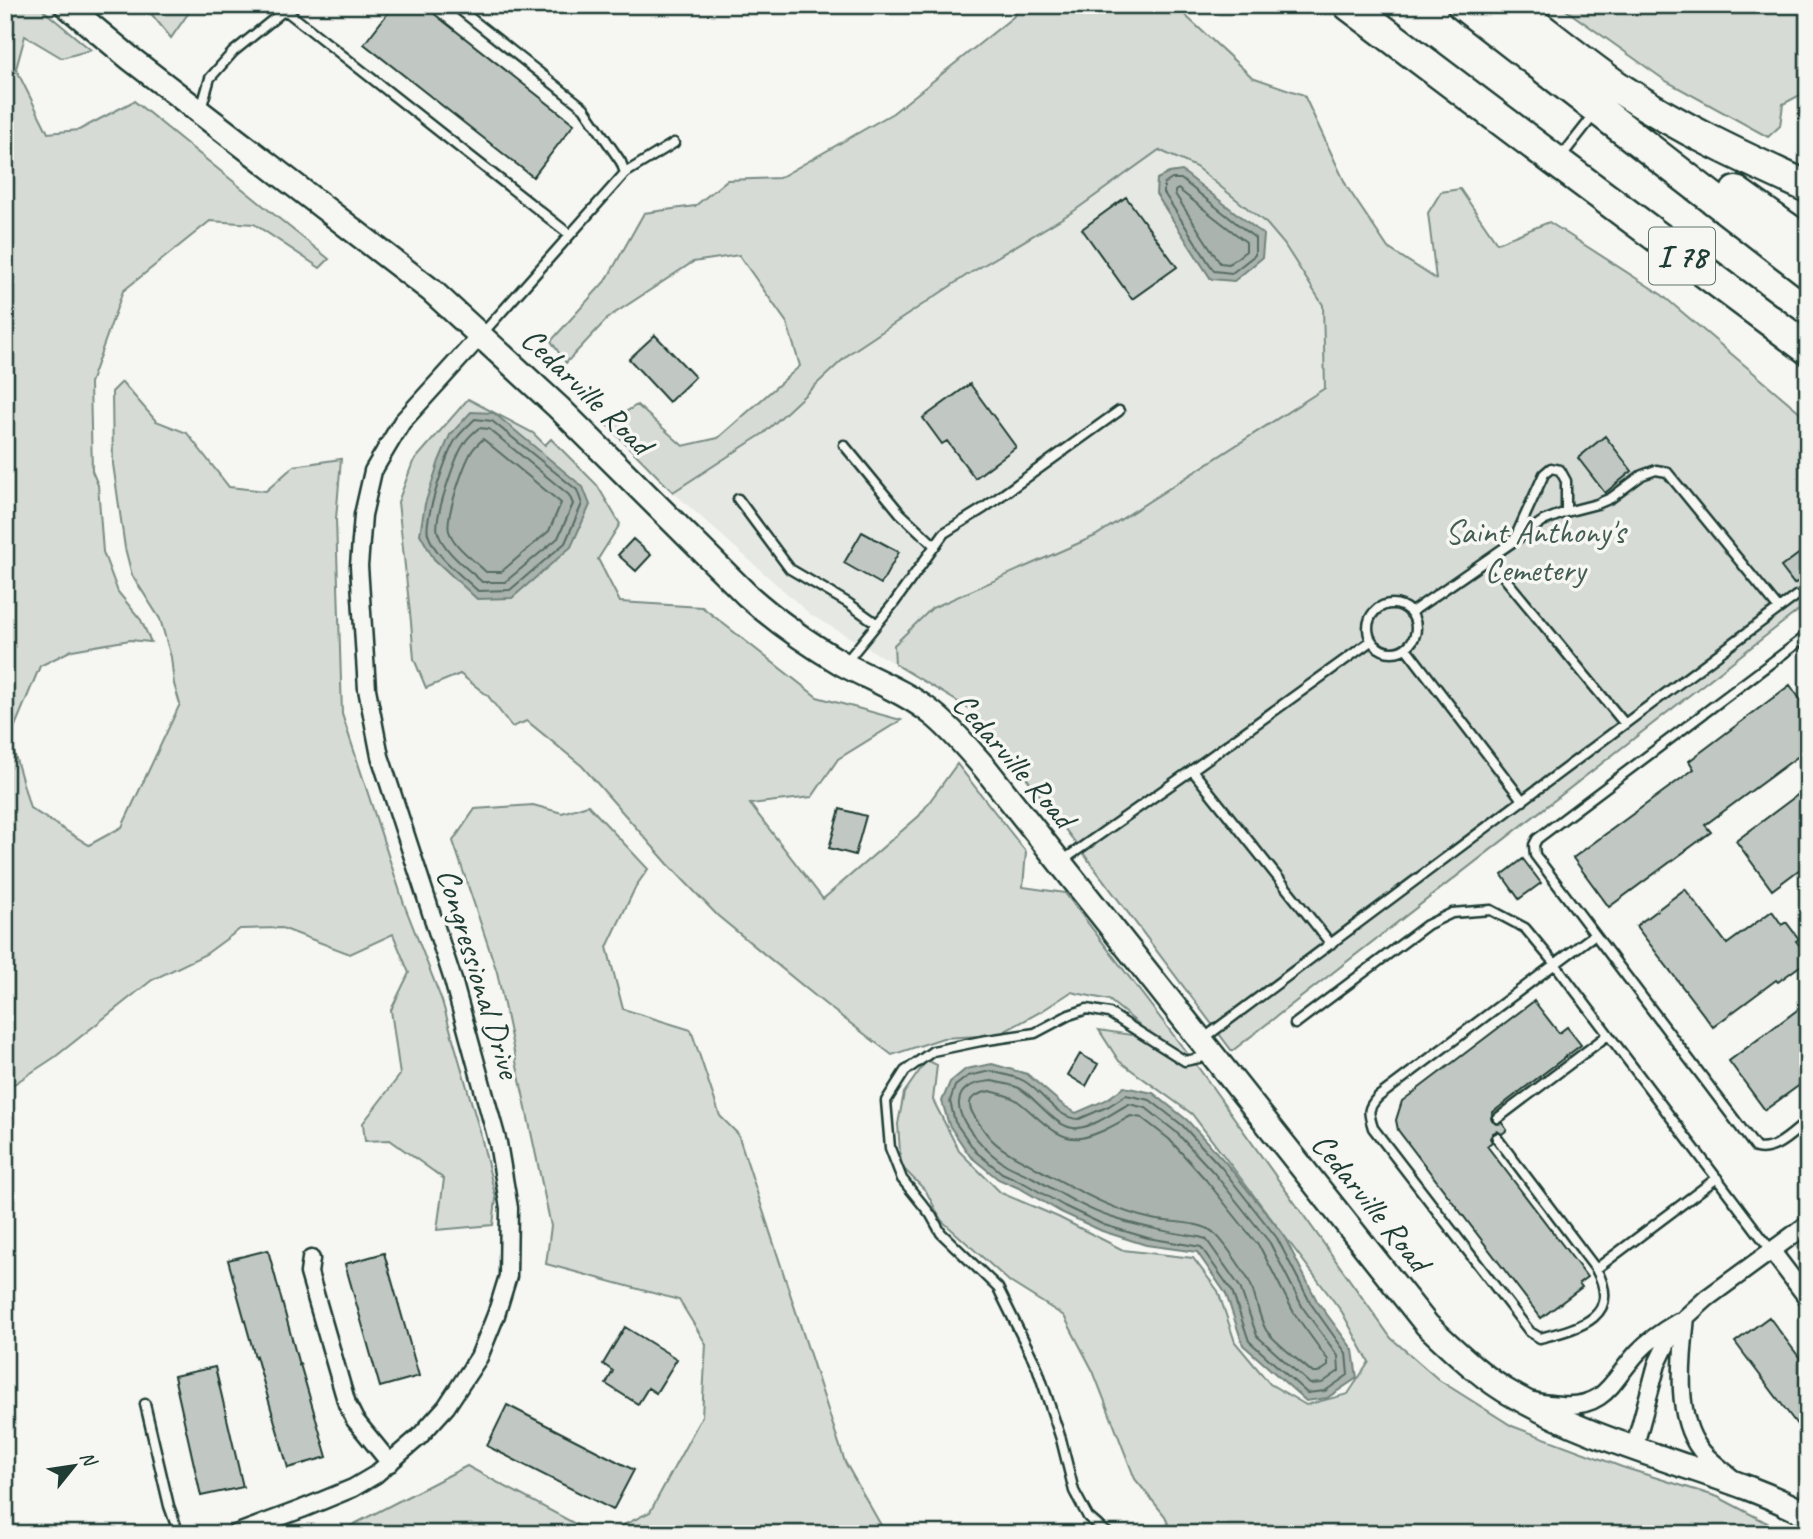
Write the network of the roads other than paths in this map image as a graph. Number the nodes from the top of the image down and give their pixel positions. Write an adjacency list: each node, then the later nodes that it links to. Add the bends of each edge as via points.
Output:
1 (66, 5): 8 (main road, Cedarville Road)
2 (454, 5): 11 (lane, via 584,108)
3 (1349, 5): 10 (highway, I 78)
4 (1463, 5): 7 (highway, I 78)
5 (1510, 5): 12 (highway, via 1653,109)
6 (288, 8): 8 (lane, via 233,52 210,78); 13 (lane)
7 (1598, 109): 10 (lane); 14 (highway, via 1625,110); 15 (highway, I 78)
8 (200, 112): 16 (main road, Cedarville Road, via 432,290)
9 (674, 144): 11 (lane)
10 (1557, 162): 17 (highway, I 78)
11 (625, 173): 13 (lane)
12 (1808, 187)
13 (569, 234): 16 (lane)
14 (1808, 243)
15 (1808, 272)
16 (481, 335): 32 (main road, Cedarville Road, via 747,595 794,634); 56 (street, Congressional Drive, via 401,422 373,471 363,515 359,566 367,690 380,756 453,980 498,1143 509,1208 508,1276 479,1357 446,1407)
17 (1808, 349)
18 (1119, 411): 23 (lane, via 944,533)
19 (844, 445): 23 (lane, via 900,513)
20 (738, 499): 28 (lane, via 790,569)
21 (1566, 512): 22 (lane); 22 (lane, via 1566,481 1560,470 1551,468); 26 (lane, via 1611,498 1642,475 1667,472)
22 (1513, 542): 24 (lane)
23 (935, 546): 28 (lane)
24 (1489, 559): 27 (lane); 33 (lane)
25 (1796, 596): 26 (lane)
26 (1779, 609): 33 (lane)
27 (1410, 612): 30 (lane, via 1397,605 1375,611 1368,625); 31 (lane, via 1416,627)
28 (876, 623): 32 (lane)
29 (1808, 635): 37 (lane, via 1537,839 1535,855)
30 (1371, 641): 31 (lane, via 1391,653); 34 (lane)
31 (1406, 648): 35 (lane)
32 (844, 664): 36 (main road, Cedarville Road, via 933,713 985,768)
33 (1625, 724): 35 (lane)
34 (1192, 770): 36 (lane); 38 (lane)
35 (1522, 801): 38 (lane)
36 (1060, 863): 42 (main road, Cedarville Road)
37 (1594, 935): 39 (lane); 44 (lane, via 1756,1148 1774,1146)
38 (1331, 944): 42 (lane)
39 (1555, 964): 40 (lane, via 1525,928 1491,910 1452,913 1426,925); 41 (lane); 50 (lane, via 1378,1097 1368,1113 1373,1128 1530,1332 1540,1338 1581,1326 1594,1317 1606,1292)
40 (1295, 1024)
41 (1608, 1035): 43 (lane); 46 (lane)
42 (1206, 1048): 53 (main road, Cedarville Road, via 1427,1325); 61 (lane, via 1185,1061 1109,1013 1087,1009 1035,1033 933,1051 905,1071 886,1101 890,1148 902,1179 941,1233 998,1288 1037,1367 1074,1491 1088,1517)
43 (1498, 1118)
44 (1808, 1121)
45 (1497, 1138): 50 (lane)
46 (1717, 1178): 48 (lane); 50 (lane)
47 (1808, 1224): 48 (street)
48 (1771, 1250): 51 (street); 52 (street)
49 (311, 1259): 56 (street, via 309,1273 347,1404)
50 (1596, 1269)
51 (1808, 1299)
52 (1686, 1317): 53 (street, via 1639,1351 1614,1383 1588,1403 1542,1404); 55 (street, via 1657,1364); 57 (street, via 1682,1371 1688,1427 1700,1450)
53 (1511, 1394): 55 (main road, Cedarville Road)
54 (145, 1404): 59 (lane)
55 (1634, 1449): 57 (main road, Cedarville Road)
56 (390, 1463): 60 (street, Congressional Drive, via 353,1488)
57 (1741, 1485): 58 (main road, Cedarville Road)
58 (1808, 1516)
59 (178, 1534)
60 (235, 1534)
61 (1109, 1534)

